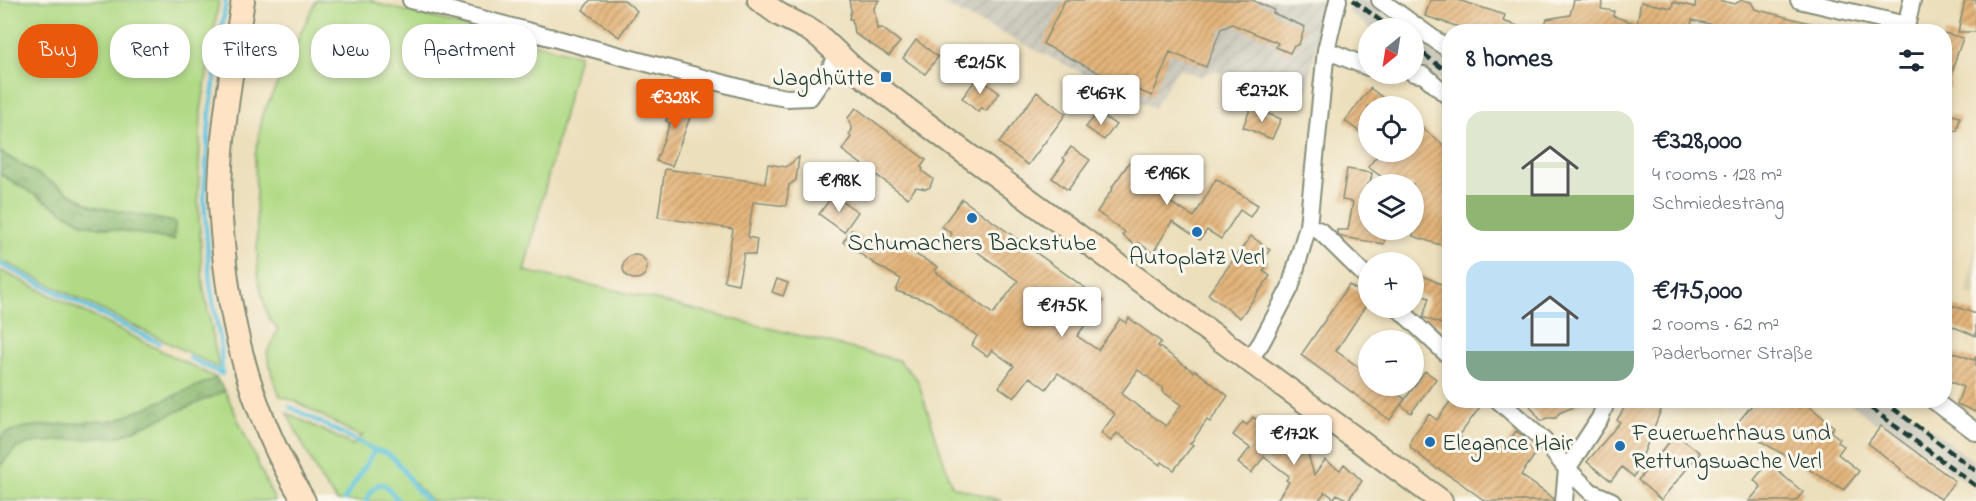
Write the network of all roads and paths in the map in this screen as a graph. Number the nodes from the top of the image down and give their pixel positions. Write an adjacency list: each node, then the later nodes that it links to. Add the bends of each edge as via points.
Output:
1 (243, 0): 26 (main road, via 225,116 220,199 227,282 237,342 255,399)
2 (411, 0): 12 (street, via 787,98 810,97)
3 (1338, 0): 11 (street)
4 (1380, 0): 10 (street)
5 (1799, 0): 8 (street)
6 (1912, 0): 9 (street)
7 (771, 6): 12 (main road, via 827,42)
8 (1890, 24)
9 (1906, 24)
10 (1442, 45)
11 (1326, 50): 13 (street); 16 (street)
12 (844, 61): 20 (main road)
13 (1358, 63)
14 (1424, 75): 15 (street)
15 (1442, 91)
16 (1308, 226): 17 (street, via 1320,231); 20 (street, via 1290,288)
17 (1358, 268)
18 (1409, 318): 19 (street)
19 (1442, 349)
20 (1249, 360): 27 (main road)
21 (1507, 408): 25 (street, via 1545,442)
22 (1604, 408): 25 (street)
23 (1944, 408): 24 (street)
24 (1976, 432)
25 (1567, 469): 28 (street); 29 (street, via 1591,492)
26 (304, 501)
27 (1441, 501)
28 (1564, 501)
29 (1612, 501)

